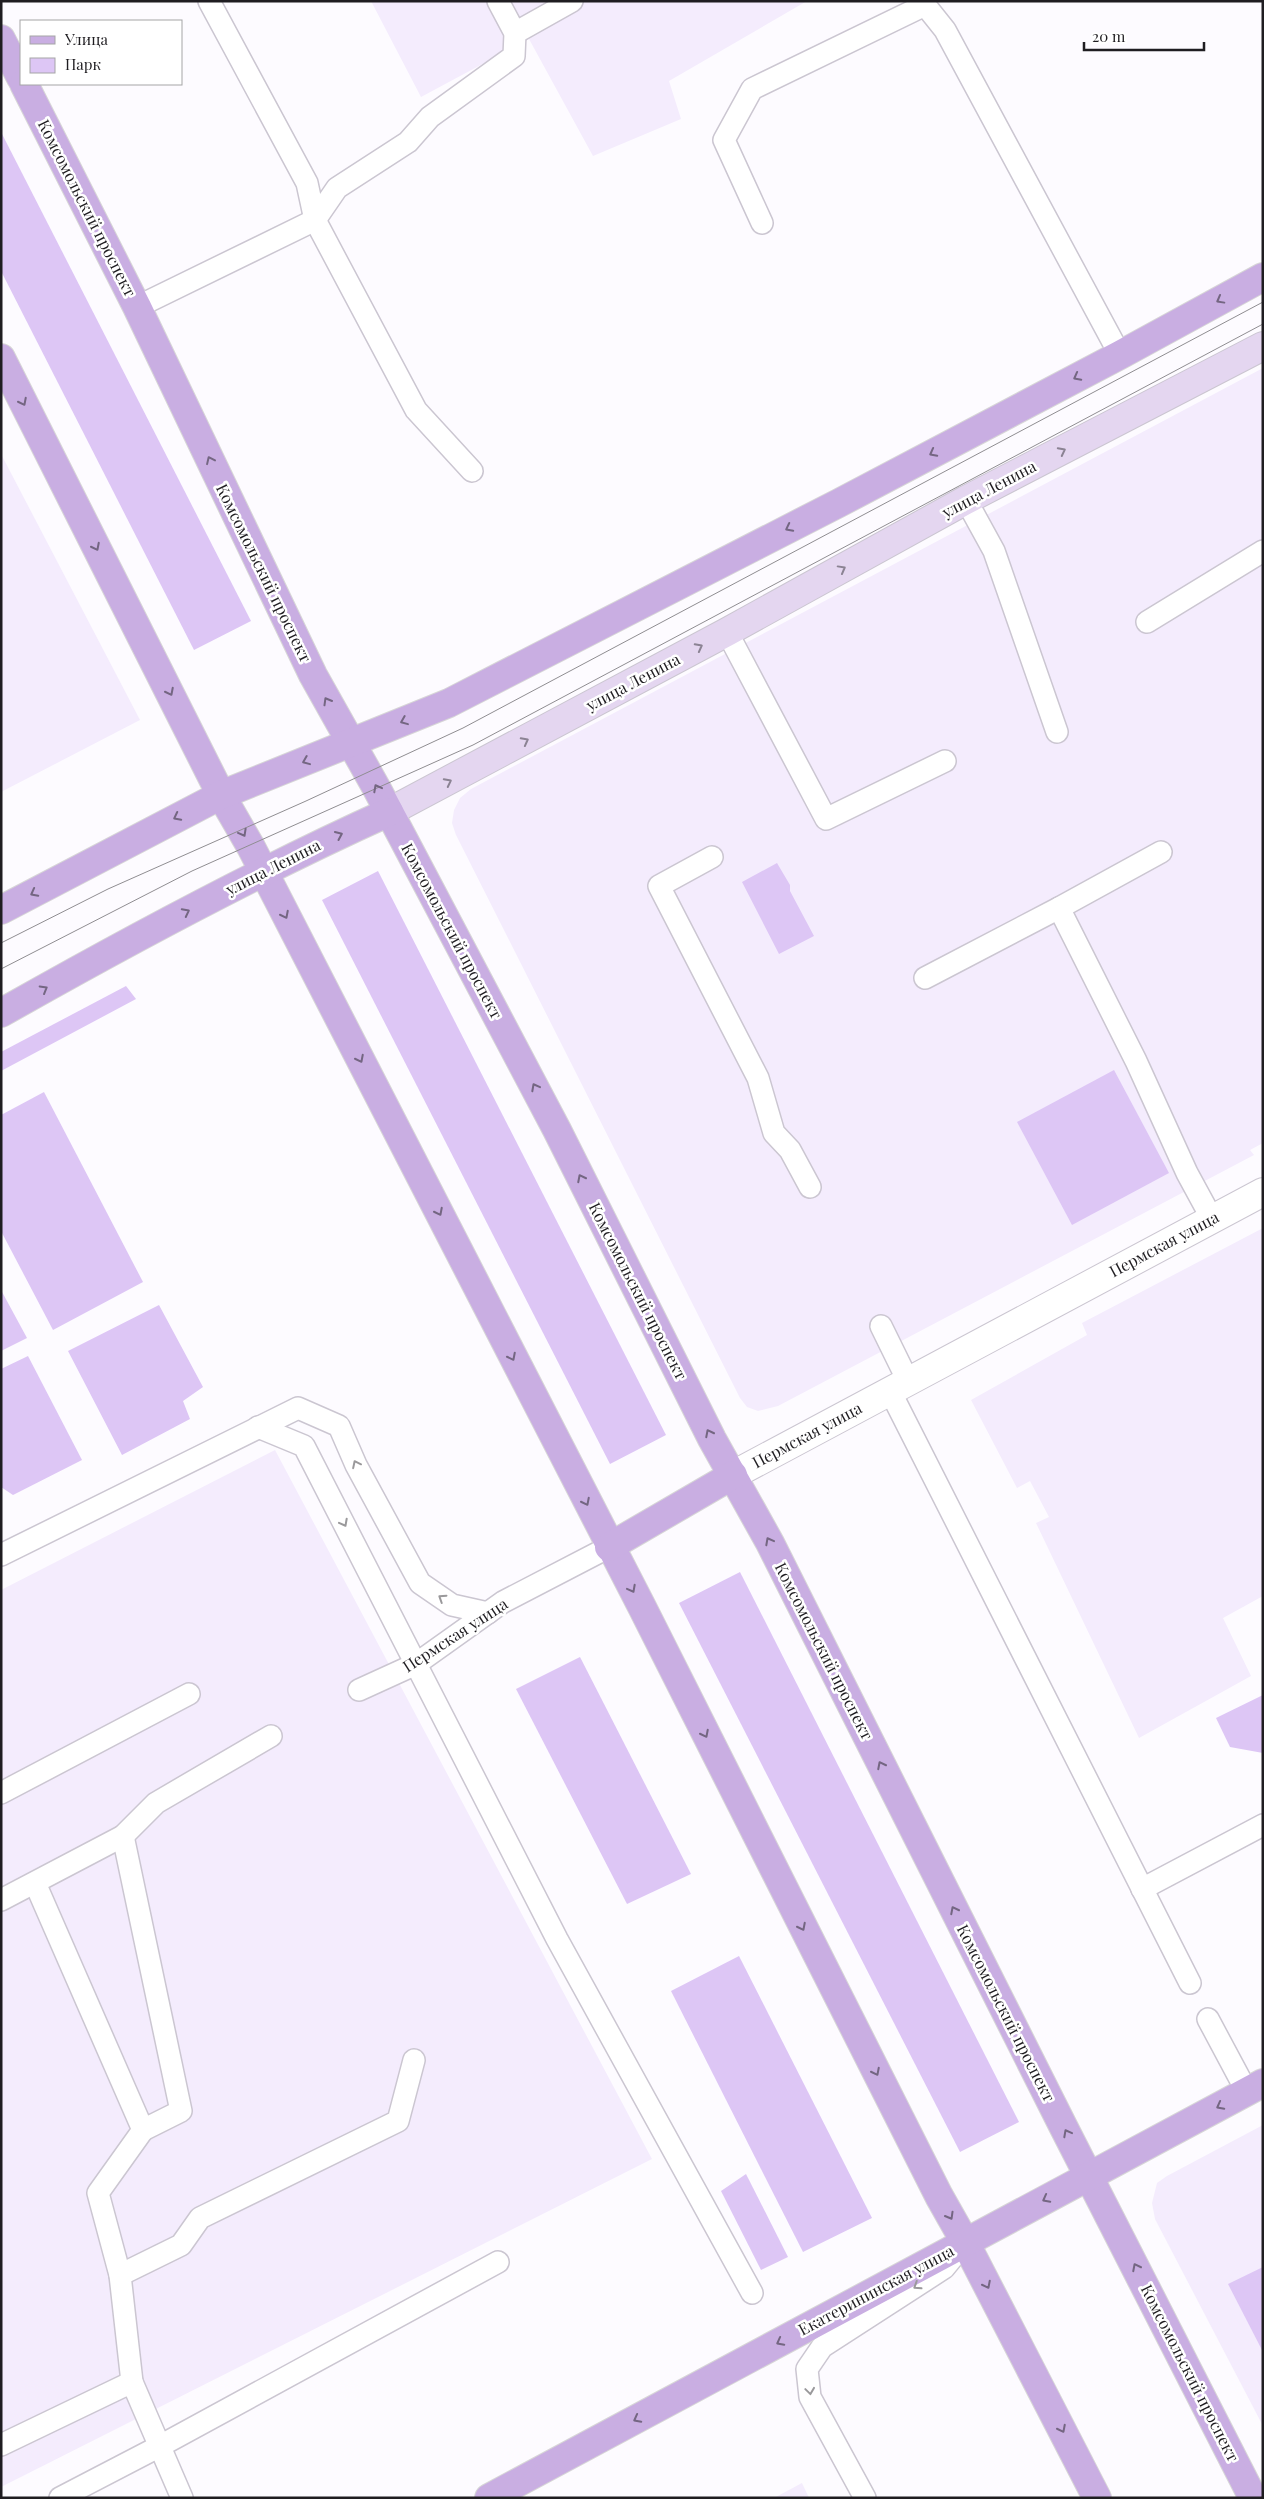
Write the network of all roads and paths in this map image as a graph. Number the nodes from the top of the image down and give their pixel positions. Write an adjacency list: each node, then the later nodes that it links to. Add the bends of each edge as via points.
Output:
1 (210, 1): 8 (lane, via 307,183)
2 (498, 1): 4 (lane)
3 (572, 1): 4 (lane)
4 (515, 33): 8 (lane, via 514,56 430,117 408,142 337,188)
5 (1, 39): 6 (main road)
6 (20, 76)
7 (25, 85): 11 (main road, Комсомольский проспект)
8 (315, 220): 11 (lane); 15 (lane, via 416,410)
9 (762, 223): 13 (lane, via 724,140 752,89 925,5 945,30)
10 (1263, 277): 13 (main road, one-way to 13)
11 (137, 308): 21 (main road, Комсомольский проспект, one-way to 11, via 313,676)
12 (1263, 346): 16 (main road, улица Ленина, one-way to 12)
13 (1120, 355): 21 (main road, one-way to 21, via 449,703)
14 (1, 358): 23 (main road, one-way to 23)
15 (472, 471)
16 (966, 500): 19 (main road, улица Ленина, one-way to 16); 20 (lane, via 994,551)
17 (1263, 552): 18 (lane)
18 (1147, 622)
19 (727, 632): 22 (lane, via 826,819); 24 (main road, улица Ленина, one-way to 19)
20 (1057, 732)
21 (351, 743): 23 (main road, one-way to 23); 24 (main road, Комсомольский проспект, one-way to 21)
22 (945, 761)
23 (221, 794): 27 (main road, one-way to 27); 29 (main road, one-way to 29)
24 (389, 812): 27 (main road, улица Ленина, one-way to 24); 38 (main road, Комсомольский проспект, one-way to 24, via 557,1130)
25 (1161, 852): 28 (lane)
26 (712, 857): 32 (lane, via 659,886 758,1078 774,1133 790,1150)
27 (263, 872): 31 (main road, улица Ленина, one-way to 27, via 108,952); 39 (main road, one-way to 39)
28 (1059, 908): 30 (lane); 34 (lane)
29 (1, 910)
30 (925, 978)
31 (1, 1014)
32 (810, 1187)
33 (1263, 1192): 34 (street, Пермская улица)
34 (1212, 1219): 36 (street, Пермская улица)
35 (880, 1326): 36 (lane)
36 (899, 1386): 38 (street, Пермская улица); 50 (lane)
37 (258, 1428): 40 (lane); 41 (lane, one-way to 37, via 452,1605 420,1583 356,1465 339,1426 298,1408); 42 (lane, one-way to 42, via 304,1446)
38 (733, 1475): 39 (main road, Пермская улица); 57 (main road, Комсомольский проспект, one-way to 38)
39 (608, 1546): 41 (lane, Пермская улица); 58 (main road, one-way to 58)
40 (1, 1555)
41 (488, 1613): 42 (lane, Пермская улица)
42 (416, 1664): 43 (lane, Пермская улица); 61 (lane, via 557,1939)
43 (359, 1690)
44 (189, 1694): 46 (lane)
45 (271, 1736): 48 (lane, via 156,1804)
46 (1, 1793)
47 (1263, 1825): 50 (lane)
48 (123, 1836): 49 (lane); 56 (lane, via 181,2110)
49 (35, 1883): 51 (lane); 56 (lane)
50 (1142, 1889): 52 (lane)
51 (1, 1900)
52 (1190, 1983)
53 (1208, 2019): 55 (lane)
54 (414, 2060): 60 (lane, via 398,2121 200,2218 181,2245)
55 (1255, 2087): 57 (main road, Екатерининская улица, one-way to 57)
56 (143, 2130): 60 (lane, via 98,2193)
57 (1089, 2176): 58 (main road, Екатерининская улица, one-way to 58); 70 (main road, Комсомольский проспект, one-way to 57)
58 (965, 2242): 67 (main road, Екатерининская улица, one-way to 67); 68 (lane, one-way to 68, via 944,2268 822,2347 807,2370 810,2397); 69 (main road, one-way to 69)
59 (498, 2262): 64 (lane)
60 (120, 2275): 62 (lane)
61 (752, 2292)
62 (132, 2382): 63 (lane); 64 (lane)
63 (1, 2444)
64 (160, 2446): 65 (lane); 66 (lane)
65 (60, 2498)
66 (182, 2498)
67 (489, 2498)
68 (865, 2498)
69 (1097, 2498)
70 (1253, 2498)

